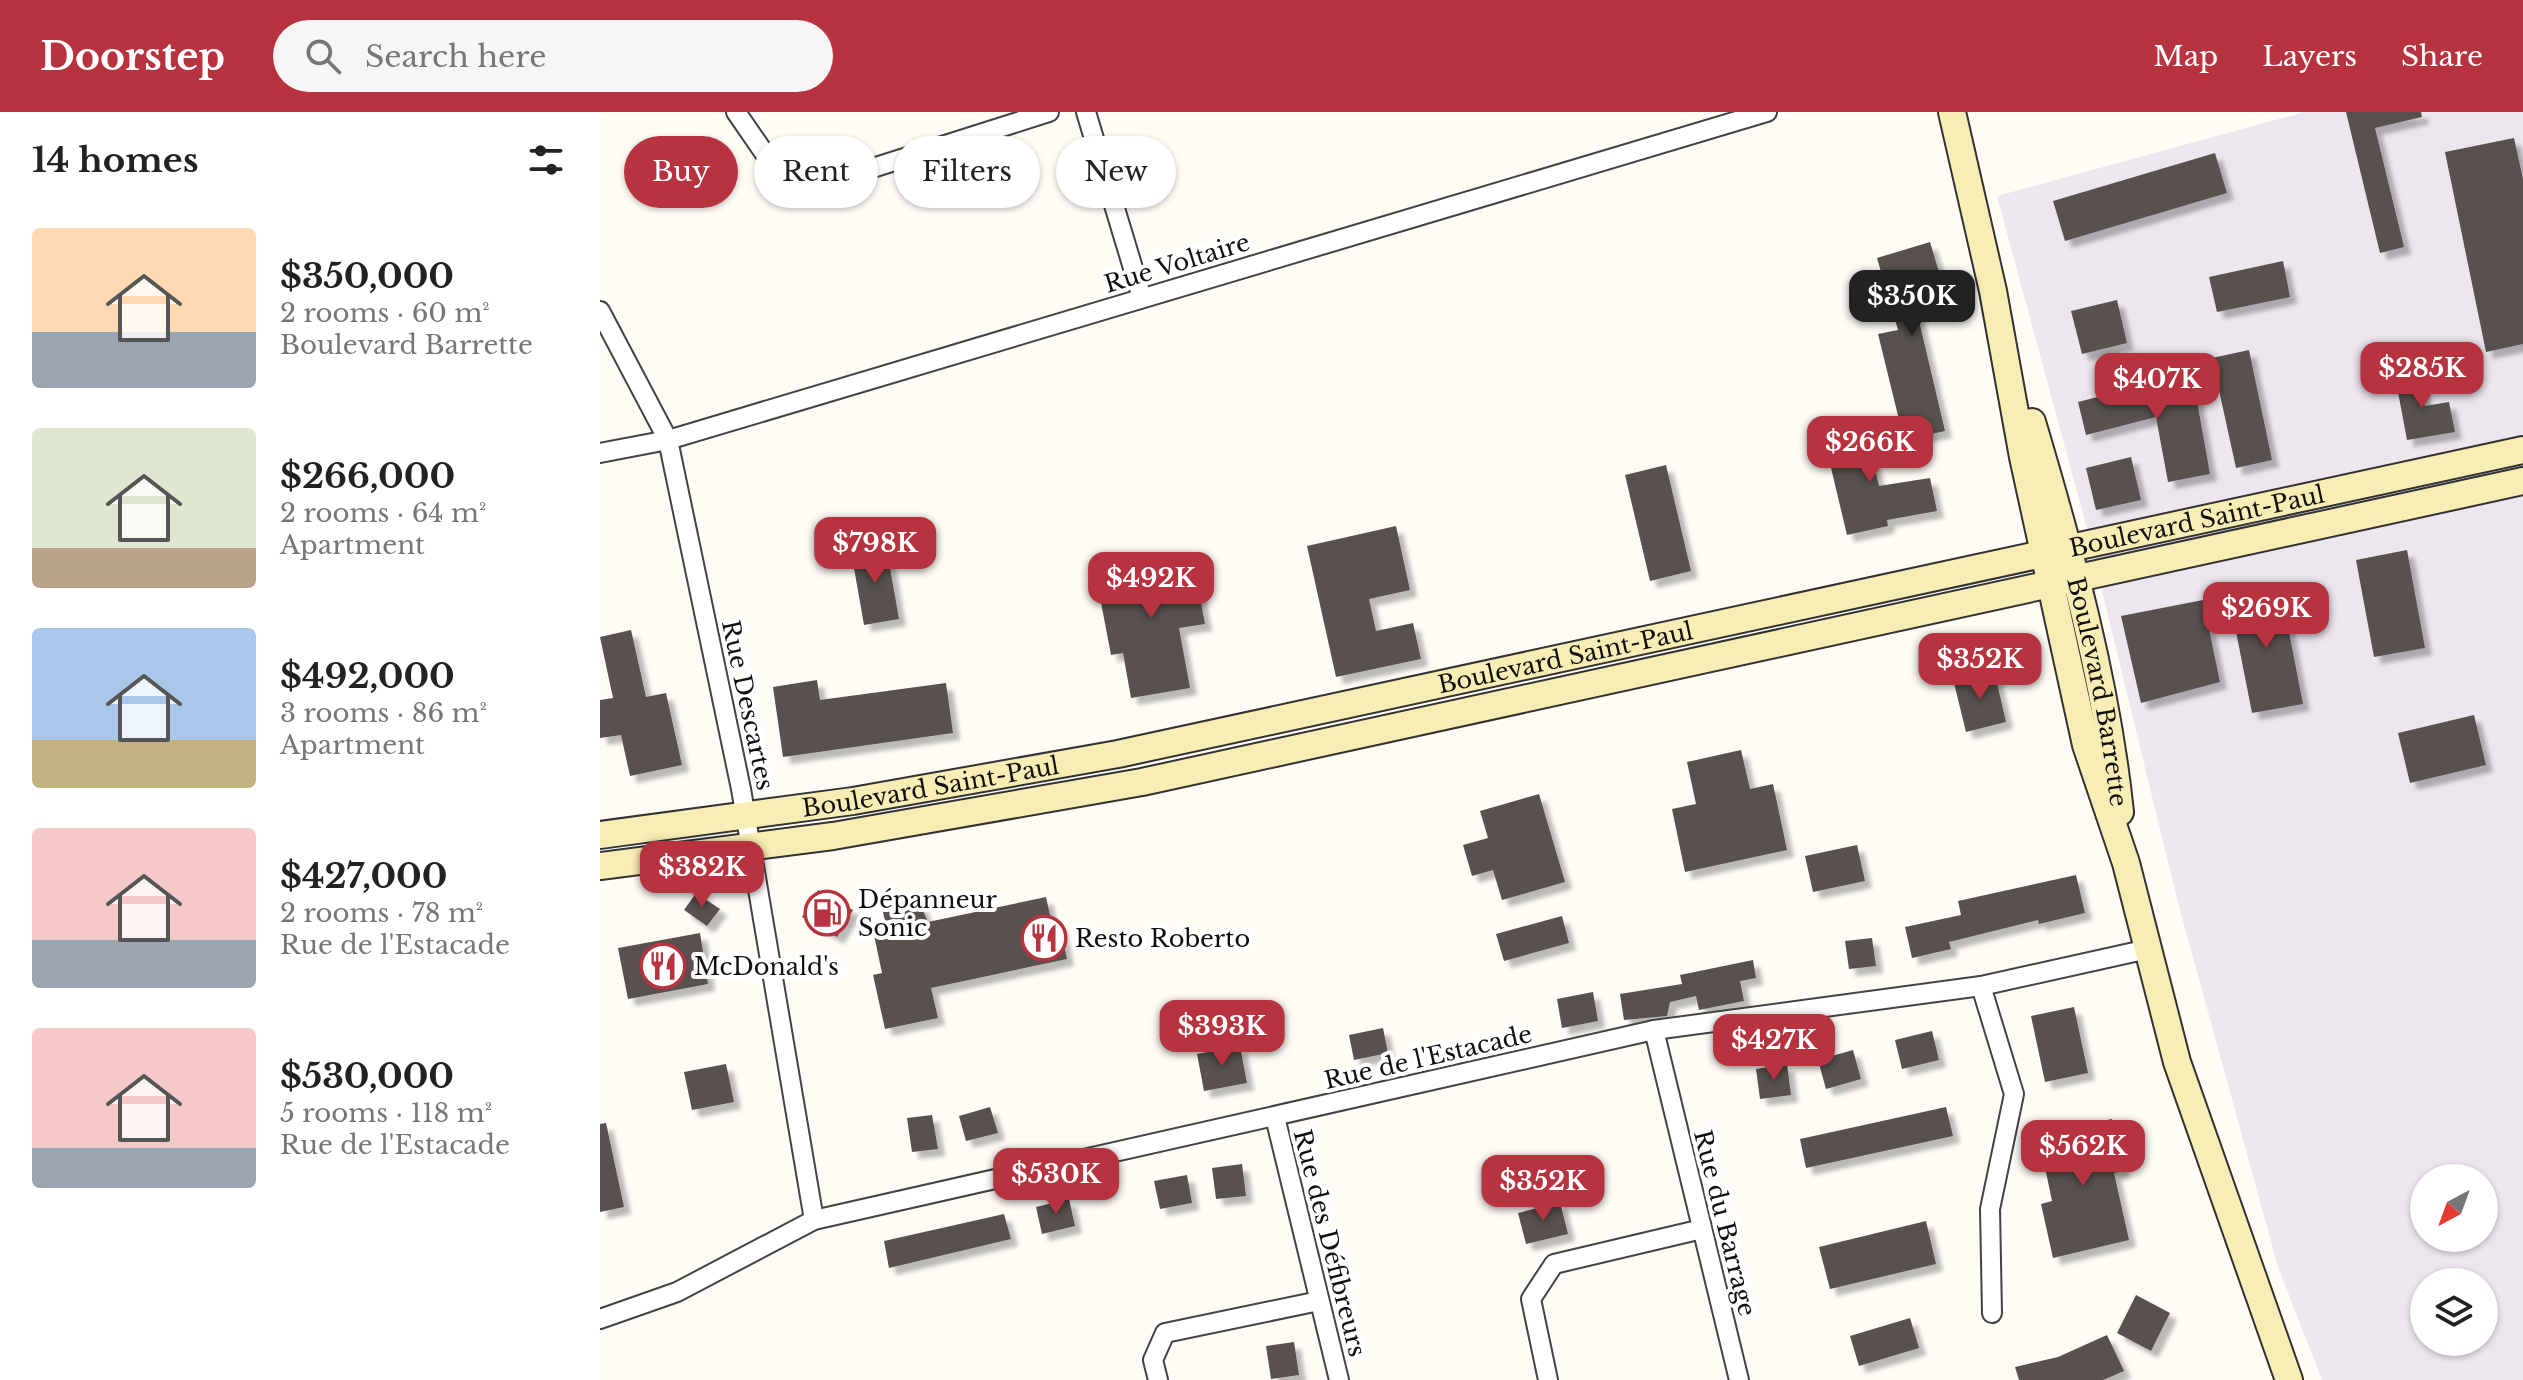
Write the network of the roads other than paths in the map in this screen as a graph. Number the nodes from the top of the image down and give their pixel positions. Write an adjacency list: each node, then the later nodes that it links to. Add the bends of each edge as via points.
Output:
1 (736, 112): 2 (street, via 776,170 819,185)
2 (1049, 112)
3 (1086, 112): 6 (street)
4 (1767, 112): 6 (street, Rue Voltaire)
5 (1952, 112): 12 (main road, Boulevard Barrette)
6 (1142, 298): 8 (street, Rue Voltaire)
7 (600, 311): 8 (street, Rue Descartes)
8 (668, 440): 10 (street, Rue Voltaire); 15 (street, Rue Descartes)
9 (2523, 450): 12 (main road, Boulevard Saint-Paul)
10 (600, 453)
11 (2523, 481): 13 (main road, Boulevard Saint-Paul)
12 (2056, 550): 13 (main road, Boulevard Barrette); 14 (main road, Boulevard Barrette); 15 (main road, Boulevard Saint-Paul, via 1147,748 940,788)
13 (2077, 579): 14 (main road, Boulevard Saint-Paul); 18 (main road, Boulevard Barrette, via 2112,737)
14 (2051, 585): 17 (main road, Boulevard Saint-Paul, via 1142,782); 18 (main road, Boulevard Barrette, via 2086,745)
15 (746, 816): 16 (main road, Boulevard Saint-Paul); 17 (street, Rue Descartes)
16 (600, 835)
17 (750, 847): 19 (main road, Boulevard Saint-Paul); 24 (street, Rue Descartes)
18 (2126, 863): 20 (main road, Boulevard Barrette)
19 (600, 866)
20 (2148, 949): 21 (street, Rue de l'Estacade); 33 (main road, Boulevard Barrette, via 2177,1062)
21 (1981, 986): 22 (street, Rue de l'Estacade); 27 (street, via 2014,1094 1990,1209)
22 (1654, 1030): 23 (street, Rue de l'Estacade); 25 (street, Rue du Barrage)
23 (1275, 1117): 24 (street, Rue de l'Estacade); 26 (street, Rue des Défibreurs)
24 (814, 1220): 28 (street, Rue de l'Estacade, via 677,1292)
25 (1702, 1229): 31 (street, via 1554,1264 1531,1299); 32 (street, Rue du Barrage)
26 (1319, 1301): 29 (street, via 1165,1333 1153,1360); 30 (street, Rue des Défibreurs)
27 (1992, 1313)
28 (600, 1319)
29 (1158, 1380)
30 (1339, 1380)
31 (1548, 1380)
32 (1739, 1380)
33 (2289, 1380)

